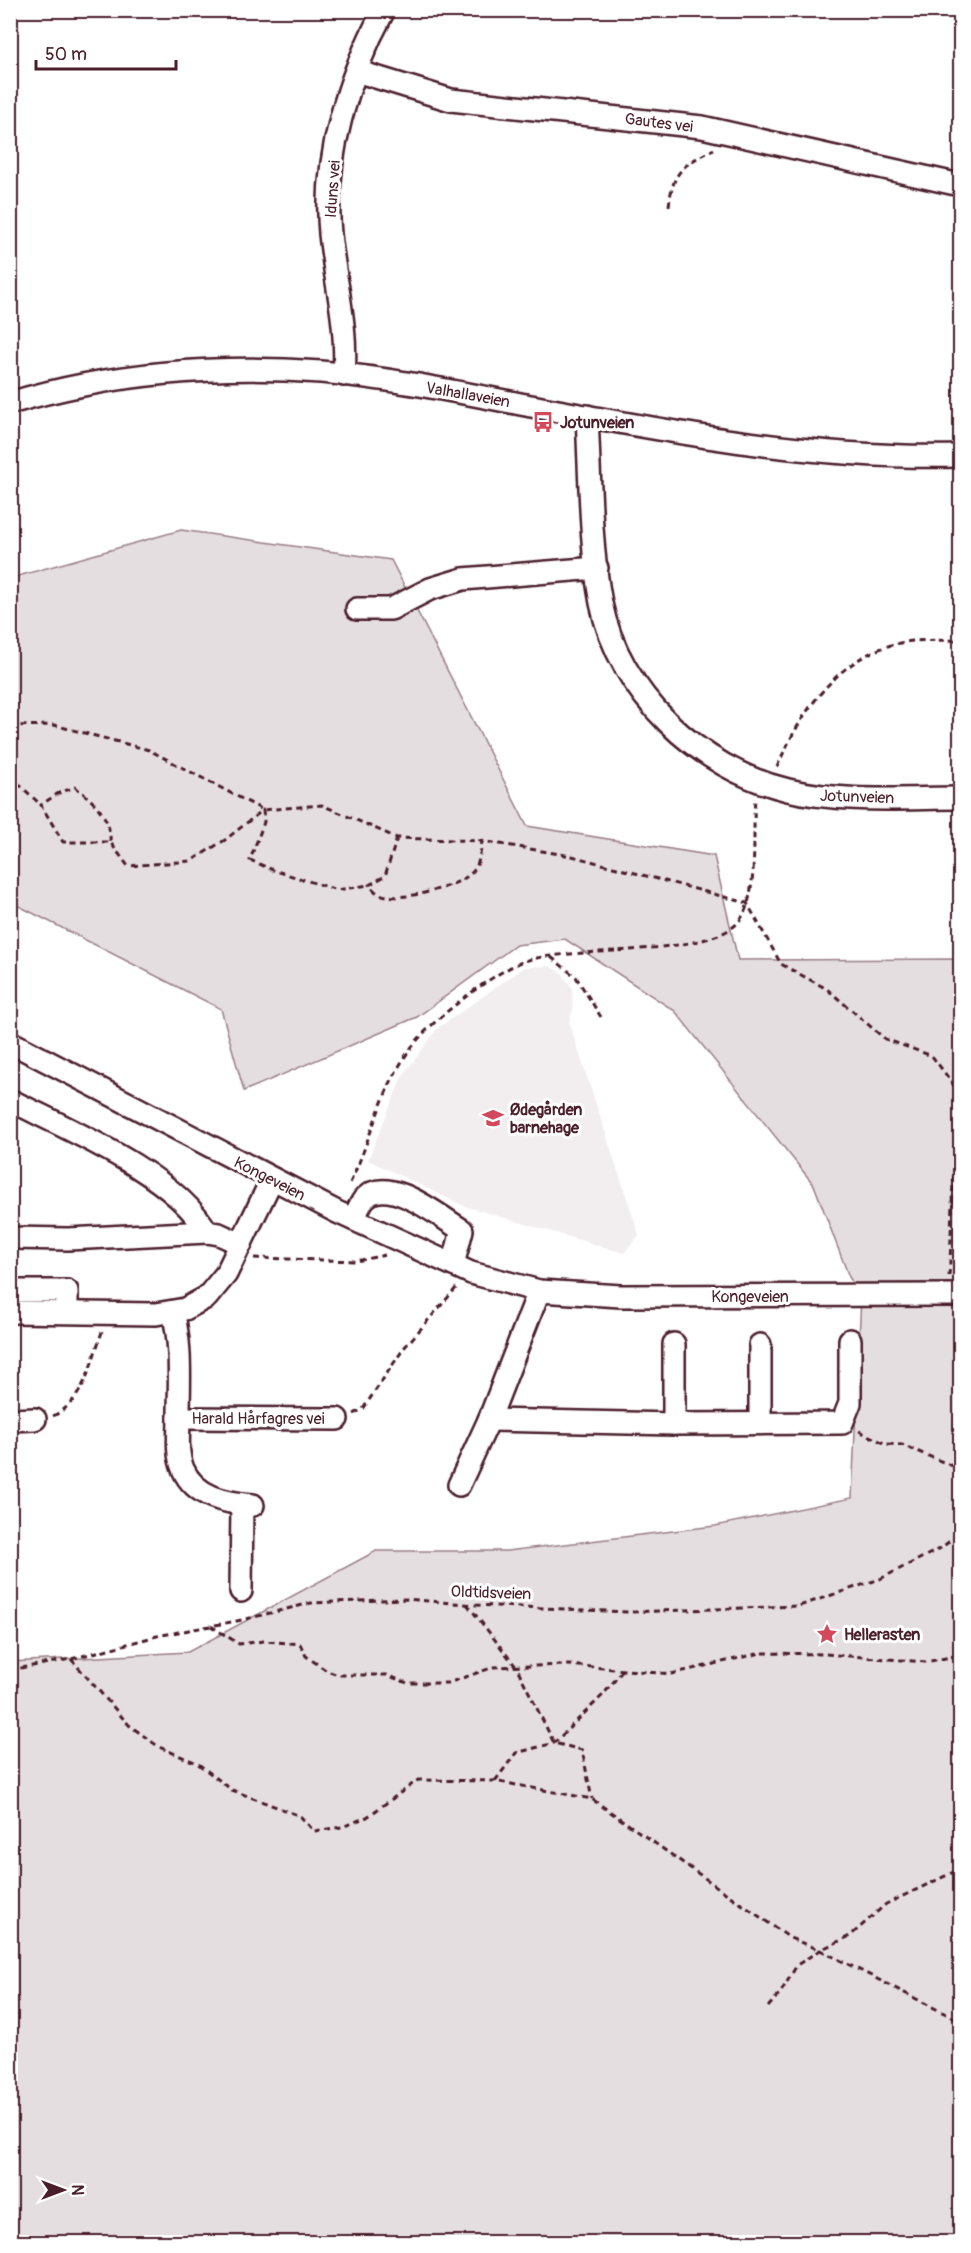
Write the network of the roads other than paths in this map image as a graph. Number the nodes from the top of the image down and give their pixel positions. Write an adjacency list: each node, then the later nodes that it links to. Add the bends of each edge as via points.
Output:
1 (384, 10): 2 (street, Iduns vei)
2 (356, 71): 3 (street, Gautes vei, via 469,103 625,117 728,133); 4 (street, Iduns vei, via 336,146 329,204 345,348)
3 (960, 184)
4 (344, 375): 5 (street, Valhallaveien, via 231,371 149,375 95,382); 6 (street, Valhallaveien)
5 (10, 403)
6 (588, 416): 7 (street, Valhallaveien, via 813,452); 8 (street, Jotunveien)
7 (960, 456)
8 (597, 568): 9 (street, via 463,579 430,589 391,609); 10 (street, Jotunveien, via 601,604 612,638 646,697 673,726 720,762 763,783 826,795)
9 (357, 609)
10 (960, 798)
11 (10, 1042): 13 (street, Kongeveien)
12 (10, 1100): 15 (street, via 98,1145 169,1189 198,1215)
13 (272, 1179): 14 (street, Kongeveien); 17 (street)
14 (345, 1216): 18 (street, Kongeveien); 18 (street, via 378,1189 395,1190 462,1230)
15 (207, 1232): 16 (street); 17 (street, via 219,1234)
16 (10, 1238)
17 (237, 1251): 24 (street, via 226,1274 207,1298)
18 (462, 1269): 20 (street, Kongeveien)
19 (10, 1291): 23 (street, via 67,1291)
20 (539, 1291): 21 (street, Kongeveien, via 621,1296); 32 (street)
21 (954, 1295)
22 (10, 1312): 23 (street)
23 (67, 1312): 24 (street)
24 (173, 1312): 28 (street, Harald Hårfagres vei, via 179,1341)
25 (850, 1340): 33 (street, via 850,1403 842,1423)
26 (674, 1344): 34 (street)
27 (760, 1345): 33 (street)
28 (179, 1418): 30 (street, Harald Hårfagres vei); 36 (street, Harald Hårfagres vei, via 179,1450 187,1476 215,1499 248,1505)
29 (35, 1419): 31 (street)
30 (338, 1419)
31 (10, 1420)
32 (489, 1420): 34 (street); 35 (street)
33 (760, 1423): 34 (street)
34 (674, 1424)
35 (459, 1485)
36 (241, 1591)

